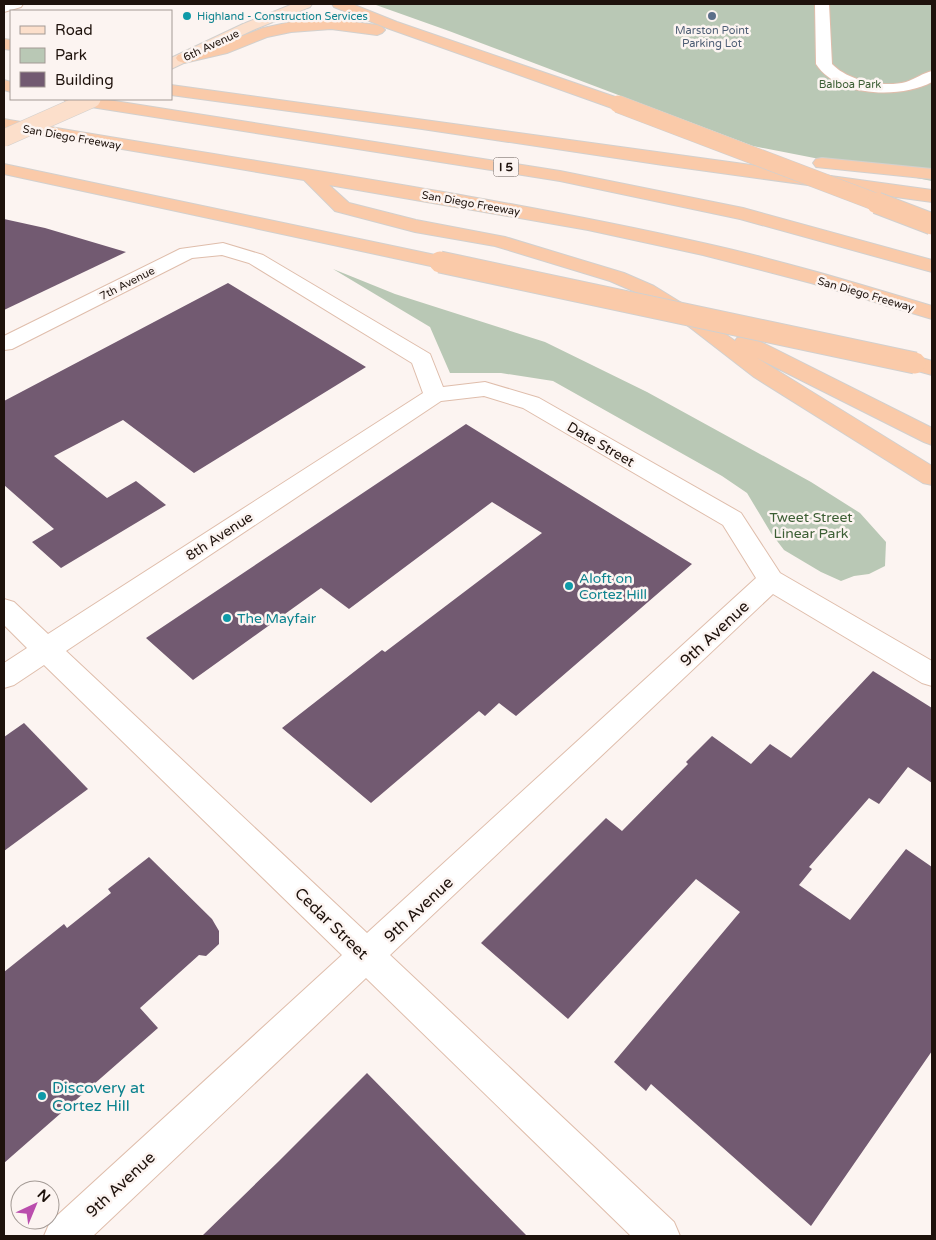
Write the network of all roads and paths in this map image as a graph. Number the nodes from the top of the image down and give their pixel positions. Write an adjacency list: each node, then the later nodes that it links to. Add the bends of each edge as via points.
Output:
1 (16, 4): 5 (street)
2 (306, 4): 7 (main road, 6th Avenue, via 248,27)
3 (339, 4): 6 (highway)
4 (822, 4): 8 (street, via 824,64 833,74 855,84 891,90 919,84)
5 (4, 8)
6 (440, 42): 7 (highway, via 360,27 310,24 263,33); 21 (highway, bridge, via 618,104)
7 (176, 66)
8 (932, 76)
9 (201, 78): 16 (highway, via 458,120)
10 (172, 90): 14 (highway)
11 (78, 100): 22 (highway, I 5, via 560,176 743,214)
12 (90, 100): 15 (main road, bridge)
13 (4, 124): 19 (highway, San Diego Freeway)
14 (422, 124): 16 (highway); 20 (highway)
15 (4, 138)
16 (637, 144): 18 (highway)
17 (4, 169): 26 (highway, bridge)
18 (932, 174)
19 (311, 177): 23 (highway, via 342,208 415,226 498,241 554,257 624,280); 24 (highway, San Diego Freeway, via 574,222 702,249)
20 (932, 196)
21 (932, 224)
22 (932, 266)
23 (681, 311): 28 (highway); 29 (highway, via 762,372)
24 (932, 314)
25 (4, 344): 27 (street, 7th Avenue, via 187,253 223,249 256,259 422,360)
26 (924, 366)
27 (435, 395): 30 (street, Date Street, via 485,389 531,403 732,520); 32 (street, 8th Avenue)
28 (932, 437)
29 (932, 477)
30 (771, 580): 33 (street, Date Street); 35 (street, 9th Avenue)
31 (4, 609): 32 (street, Cedar Street)
32 (45, 649): 34 (street, 8th Avenue); 35 (street, Cedar Street)
33 (932, 675)
34 (4, 676)
35 (366, 956): 36 (street, 9th Avenue); 37 (street, Cedar Street)
36 (64, 1236)
37 (660, 1236)

